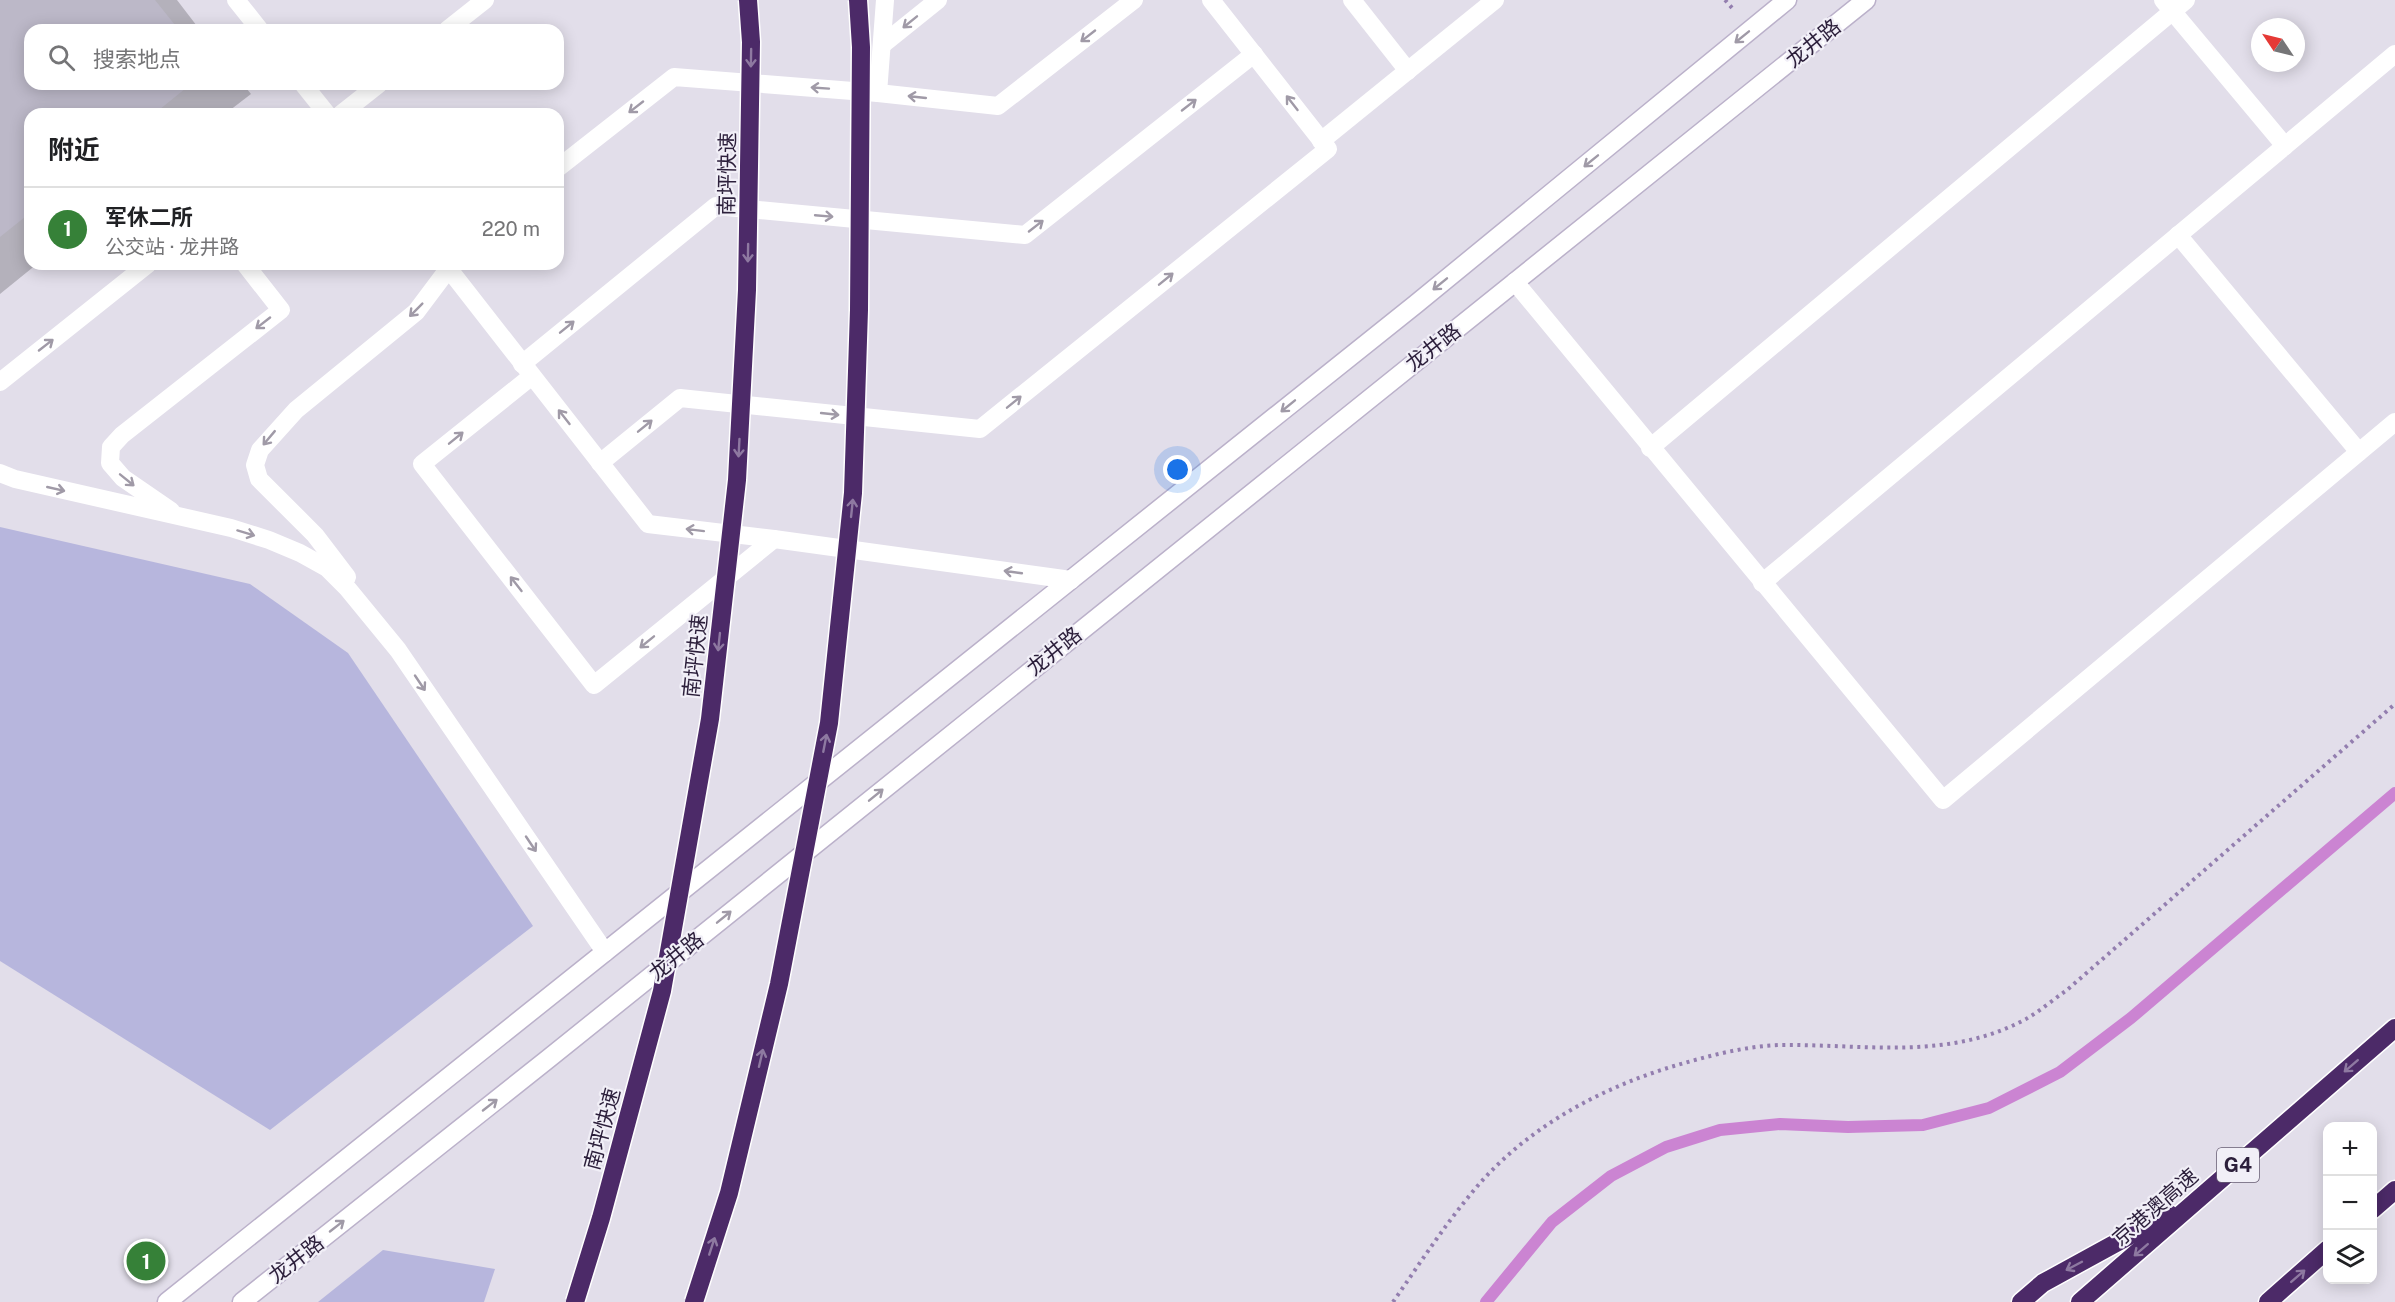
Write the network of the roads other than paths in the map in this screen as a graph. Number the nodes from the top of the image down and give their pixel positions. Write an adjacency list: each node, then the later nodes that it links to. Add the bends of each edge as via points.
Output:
1 (236, 0): 14 (street)
2 (484, 0): 15 (street)
3 (748, 0): 54 (highway, 南坪快速, one-way to 54, bridge, via 751,42 747,302 737,480 710,719 662,991)
4 (858, 0): 55 (highway, one-way to 4, bridge, via 729,1193 779,984 829,723 854,494 860,298)
5 (885, 0): 16 (street)
6 (938, 0): 16 (street, one-way to 16)
7 (1134, 0): 22 (street, one-way to 22, via 998,106)
8 (1211, 0): 17 (street)
9 (1352, 0): 19 (street)
10 (1495, 0): 19 (street)
11 (1866, 0): 33 (street, 龙井路)
12 (1779, 2): 43 (street, 龙井路, one-way to 43, via 1416,304)
13 (2174, 4): 26 (street); 37 (street)
14 (255, 24)
15 (454, 24)
16 (882, 45): 22 (street)
17 (1254, 54): 25 (street, one-way to 17); 34 (street, one-way to 17, via 716,206 1026,235)
18 (2395, 54): 26 (street)
19 (1408, 70): 25 (street)
20 (308, 90): 23 (street)
21 (371, 90): 24 (street)
22 (878, 93): 27 (street, one-way to 27, via 674,77)
23 (322, 108)
24 (349, 108)
25 (1321, 141): 39 (street, one-way to 25, via 680,398 980,429 1328,149)
26 (2285, 146): 28 (street)
27 (564, 163)
28 (2178, 235): 38 (street); 44 (street)
29 (140, 270): 35 (street, one-way to 29)
30 (250, 270): 41 (street, one-way to 41, via 280,310 111,447 110,463 123,478)
31 (445, 270): 45 (street, one-way to 45, via 416,312 296,410 260,450 255,465 259,479 315,535)
32 (451, 270): 34 (street)
33 (1515, 282): 37 (street); 53 (street, 龙井路, one-way to 33)
34 (527, 370): 39 (street, one-way to 34); 42 (street, one-way to 34, via 594,685 422,464)
35 (0, 382)
36 (2395, 422): 38 (street)
37 (1650, 448): 44 (street)
38 (2359, 452): 44 (street, via 1943,800)
39 (600, 463): 42 (street, one-way to 39, via 648,524)
40 (5, 477): 41 (street, one-way to 41)
41 (179, 517): 45 (street, one-way to 45, via 269,540 327,568)
42 (774, 539): 43 (street, one-way to 42)
43 (1071, 580): 46 (street, 龙井路)
44 (1762, 583)
45 (398, 650): 46 (street, one-way to 46)
46 (605, 952): 52 (street, 龙井路)
47 (2395, 1028): 49 (highway, 京港澳高速 / G4, one-way to 49)
48 (2395, 1190): 50 (highway)
49 (2200, 1198): 56 (highway, one-way to 56, via 2043,1283); 57 (highway, 京港澳高速 / G4, one-way to 57)
50 (2377, 1206)
51 (2323, 1253): 58 (highway, one-way to 51)
52 (167, 1302)
53 (242, 1302)
54 (575, 1302)
55 (694, 1302)
56 (2020, 1302)
57 (2080, 1302)
58 (2268, 1302)

